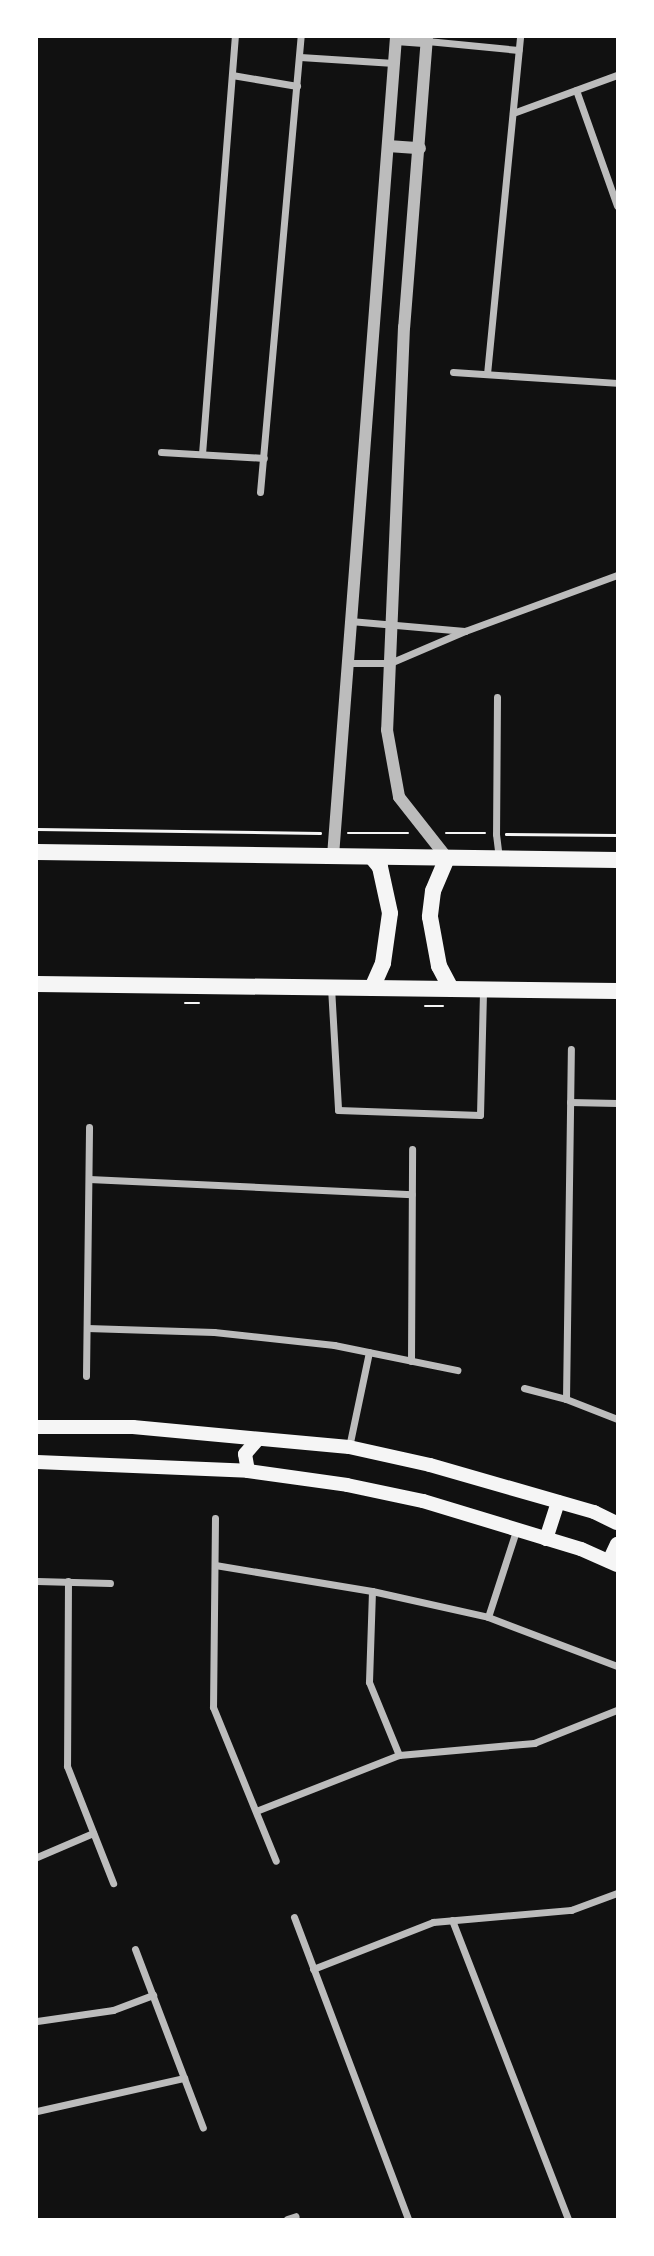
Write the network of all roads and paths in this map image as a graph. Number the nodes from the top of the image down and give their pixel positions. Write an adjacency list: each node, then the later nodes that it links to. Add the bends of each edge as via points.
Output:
1 (235, 37): 9 (street)
2 (301, 37): 7 (street)
3 (520, 37): 6 (street)
4 (396, 38): 5 (street); 8 (street)
5 (427, 39): 6 (street); 15 (street)
6 (519, 50): 13 (street)
7 (300, 57): 8 (street); 11 (street)
8 (394, 63): 14 (street)
9 (232, 75): 11 (street); 21 (street)
10 (617, 75): 12 (street)
11 (297, 86): 22 (street)
12 (576, 90): 13 (street); 16 (street)
13 (513, 113): 18 (street)
14 (388, 146): 15 (street); 25 (street)
15 (420, 148): 26 (street, via 404,327)
16 (617, 206)
17 (453, 372): 18 (street)
18 (487, 374): 19 (street)
19 (617, 383)
20 (161, 452): 21 (street)
21 (202, 454): 22 (street)
22 (264, 458): 23 (street)
23 (260, 492)
24 (617, 575): 27 (street)
25 (350, 621): 26 (street); 28 (street)
26 (392, 623): 27 (street); 29 (street)
27 (465, 631): 29 (street)
28 (347, 663): 29 (street); 32 (street)
29 (390, 663): 33 (street, via 387,730 399,797)
30 (497, 697): 34 (street)
31 (37, 828): 32 (path)
32 (335, 833): 33 (path); 37 (street)
33 (428, 834): 34 (path); 39 (street)
34 (496, 834): 35 (path); 40 (street)
35 (617, 835)
36 (37, 852): 37 (main road)
37 (333, 856): 38 (main road)
38 (372, 857): 39 (main road); 44 (main road, via 383,876 390,914 383,963)
39 (447, 858): 40 (main road); 45 (main road, via 433,891 430,917 439,966)
40 (499, 859): 41 (main road)
41 (617, 860)
42 (37, 984): 43 (main road)
43 (331, 987): 44 (main road); 46 (street, via 338,1110 480,1115)
44 (372, 988): 45 (main road)
45 (451, 989): 46 (main road)
46 (483, 989): 47 (main road)
47 (617, 991)
48 (571, 1049): 49 (street)
49 (570, 1102): 50 (street); 61 (street)
50 (617, 1103)
51 (89, 1127): 53 (street)
52 (412, 1149): 54 (street)
53 (89, 1179): 54 (street); 55 (street)
54 (412, 1194): 57 (street)
55 (87, 1328): 56 (street, via 214,1332); 59 (street)
56 (369, 1352): 57 (street); 65 (street)
57 (411, 1361): 58 (street)
58 (457, 1370)
59 (86, 1376)
60 (524, 1388): 61 (street)
61 (566, 1399): 62 (street)
62 (617, 1419)
63 (37, 1427): 64 (main road, via 133,1427)
64 (258, 1439): 65 (main road); 67 (main road, via 245,1454)
65 (349, 1447): 68 (main road)
66 (37, 1462): 67 (main road)
67 (248, 1471): 71 (main road, via 424,1502)
68 (558, 1502): 70 (main road); 72 (main road)
69 (215, 1518): 75 (street)
70 (617, 1524)
71 (516, 1531): 72 (main road); 80 (street)
72 (545, 1539): 74 (main road)
73 (617, 1544): 74 (main road)
74 (613, 1563)
75 (215, 1565): 79 (street); 84 (street, via 213,1707)
76 (37, 1581): 77 (street)
77 (68, 1581): 78 (street); 85 (street, via 67,1766)
78 (110, 1583)
79 (372, 1591): 80 (street); 83 (street, via 369,1682)
80 (488, 1617): 81 (street)
81 (617, 1666)
82 (617, 1710): 83 (street, via 534,1743)
83 (399, 1755): 84 (street)
84 (256, 1811): 87 (street)
85 (93, 1833): 86 (street); 88 (street)
86 (37, 1857)
87 (276, 1861)
88 (113, 1883)
89 (617, 1893): 91 (street, via 571,1910)
90 (293, 1917): 93 (street)
91 (452, 1920): 93 (street, via 433,1922); 102 (street)
92 (135, 1949): 94 (street)
93 (313, 1969): 101 (street)
94 (153, 1995): 95 (street, via 113,2010); 96 (street)
95 (37, 2021)
96 (184, 2078): 97 (street); 98 (street)
97 (37, 2111)
98 (203, 2128)
99 (296, 2216): 100 (street)
100 (287, 2219)
101 (408, 2219)
102 (568, 2219)

